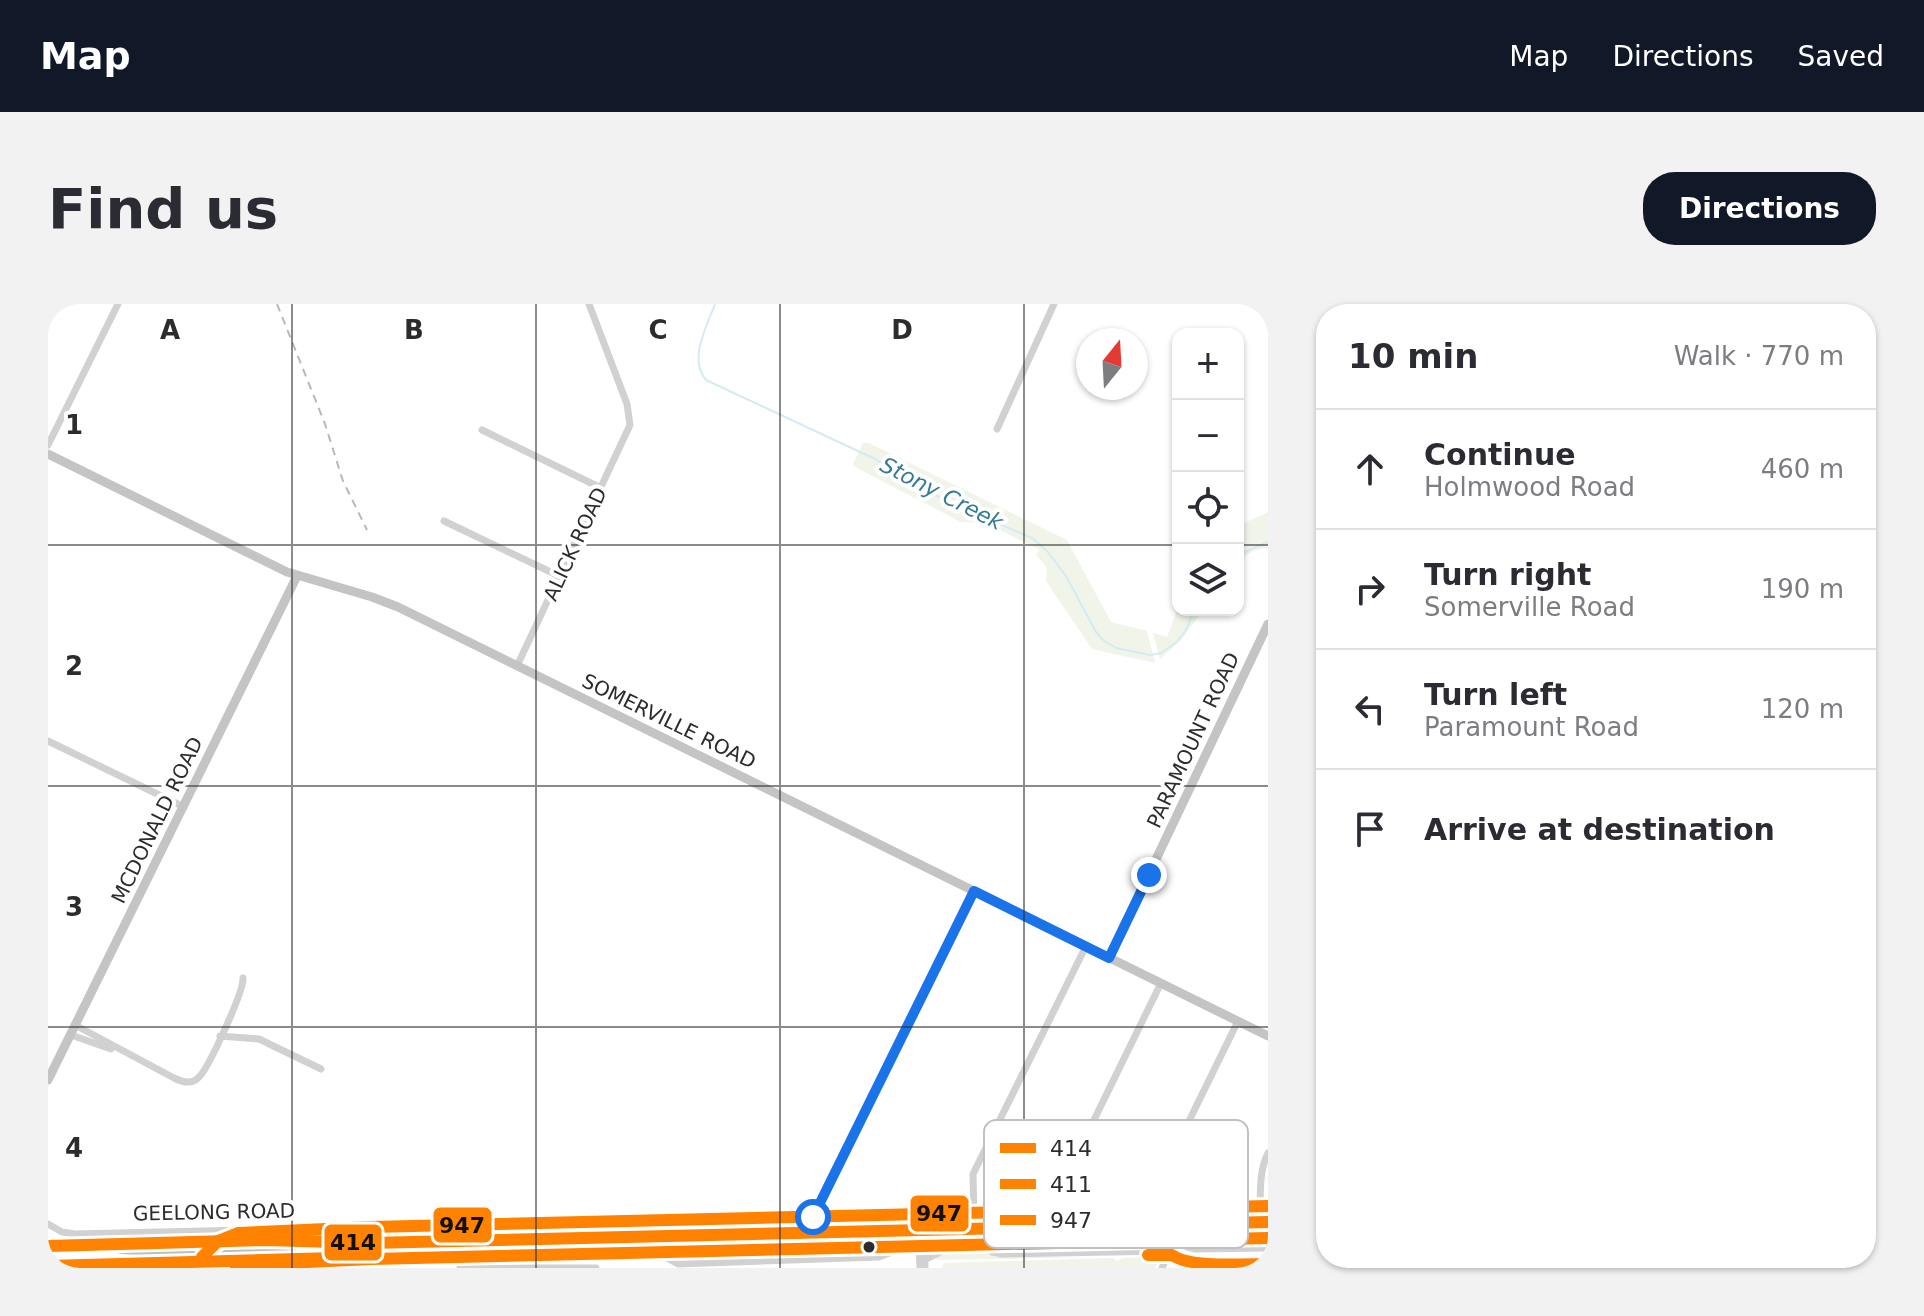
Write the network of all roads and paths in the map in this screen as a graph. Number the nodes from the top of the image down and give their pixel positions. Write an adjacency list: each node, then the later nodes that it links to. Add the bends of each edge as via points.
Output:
1 (118, 304): 6 (street)
2 (589, 304): 8 (street, ALICK ROAD, via 631,420)
3 (1054, 304): 4 (street)
4 (997, 429)
5 (482, 430): 8 (street)
6 (48, 445)
7 (48, 454): 10 (main road, SOMERVILLE ROAD)
8 (601, 488): 11 (street, ALICK ROAD)
9 (444, 521): 11 (street)
10 (297, 576): 13 (main road, SOMERVILLE ROAD, via 395,606); 15 (main road, MCDONALD ROAD)
11 (559, 576): 13 (street, ALICK ROAD)
12 (1268, 624): 18 (main road, PARAMOUNT ROAD)
13 (517, 666): 16 (main road, SOMERVILLE ROAD)
14 (48, 741): 15 (street)
15 (184, 807): 22 (main road, MCDONALD ROAD)
16 (974, 891): 17 (main road, SOMERVILLE ROAD); 36 (street)
17 (1086, 946): 18 (main road, SOMERVILLE ROAD); 27 (street)
18 (1109, 958): 20 (main road, SOMERVILLE ROAD)
19 (243, 978): 23 (street)
20 (1161, 983): 21 (main road, SOMERVILLE ROAD); 28 (street)
21 (1238, 1021): 24 (main road, SOMERVILLE ROAD); 29 (street)
22 (73, 1030): 23 (street, via 191,1082 202,1073); 26 (main road, MCDONALD ROAD)
23 (220, 1036): 25 (street, via 259,1039)
24 (1268, 1036)
25 (321, 1069)
26 (48, 1080)
27 (1000, 1120)
28 (1094, 1120)
29 (1189, 1120)
30 (984, 1152): 32 (street, via 973,1174)
31 (1268, 1153): 37 (street, via 1260,1171)
32 (974, 1218): 33 (street, GEELONG ROAD); 41 (street, GEELONG ROAD)
33 (984, 1218)
34 (856, 1220): 36 (street, GEELONG ROAD); 41 (street, GEELONG ROAD); 43 (street)
35 (624, 1221): 39 (street, GEELONG ROAD)
36 (812, 1221): 49 (street, GEELONG ROAD, via 664,1225 657,1234 665,1257 678,1264 879,1257)
37 (1263, 1223)
38 (48, 1224): 40 (street, GEELONG ROAD, via 72,1234)
39 (436, 1226): 40 (street, GEELONG ROAD); 44 (street)
40 (384, 1227): 44 (street, GEELONG ROAD)
41 (920, 1227): 42 (highway, GEELONG ROAD); 43 (highway, GEELONG ROAD); 49 (street)
42 (984, 1227)
43 (864, 1232): 44 (highway, GEELONG ROAD, bridge)
44 (418, 1241): 45 (highway, GEELONG ROAD)
45 (370, 1243): 48 (highway, GEELONG ROAD); 59 (highway, via 240,1249)
46 (983, 1243): 47 (highway, GEELONG ROAD)
47 (956, 1244): 49 (highway, GEELONG ROAD); 57 (street)
48 (104, 1245): 50 (highway, GEELONG ROAD); 59 (highway, via 138,1252 201,1250)
49 (917, 1245): 57 (street); 60 (highway, GEELONG ROAD, bridge); 65 (street)
50 (48, 1246)
51 (988, 1248): 55 (street, GEELONG ROAD, via 1002,1254)
52 (1168, 1248): 55 (street)
53 (1190, 1248): 54 (street, GEELONG ROAD)
54 (1268, 1248)
55 (1167, 1251): 66 (street)
56 (266, 1259): 59 (highway, GEELONG ROAD); 60 (highway, GEELONG ROAD); 62 (main road)
57 (926, 1259): 65 (street)
58 (182, 1264): 59 (highway, GEELONG ROAD); 61 (highway, GEELONG ROAD)
59 (220, 1264)
60 (298, 1264)
61 (48, 1266)
62 (255, 1268)
63 (460, 1268): 64 (street)
64 (596, 1268)
65 (923, 1268)
66 (1162, 1268)

